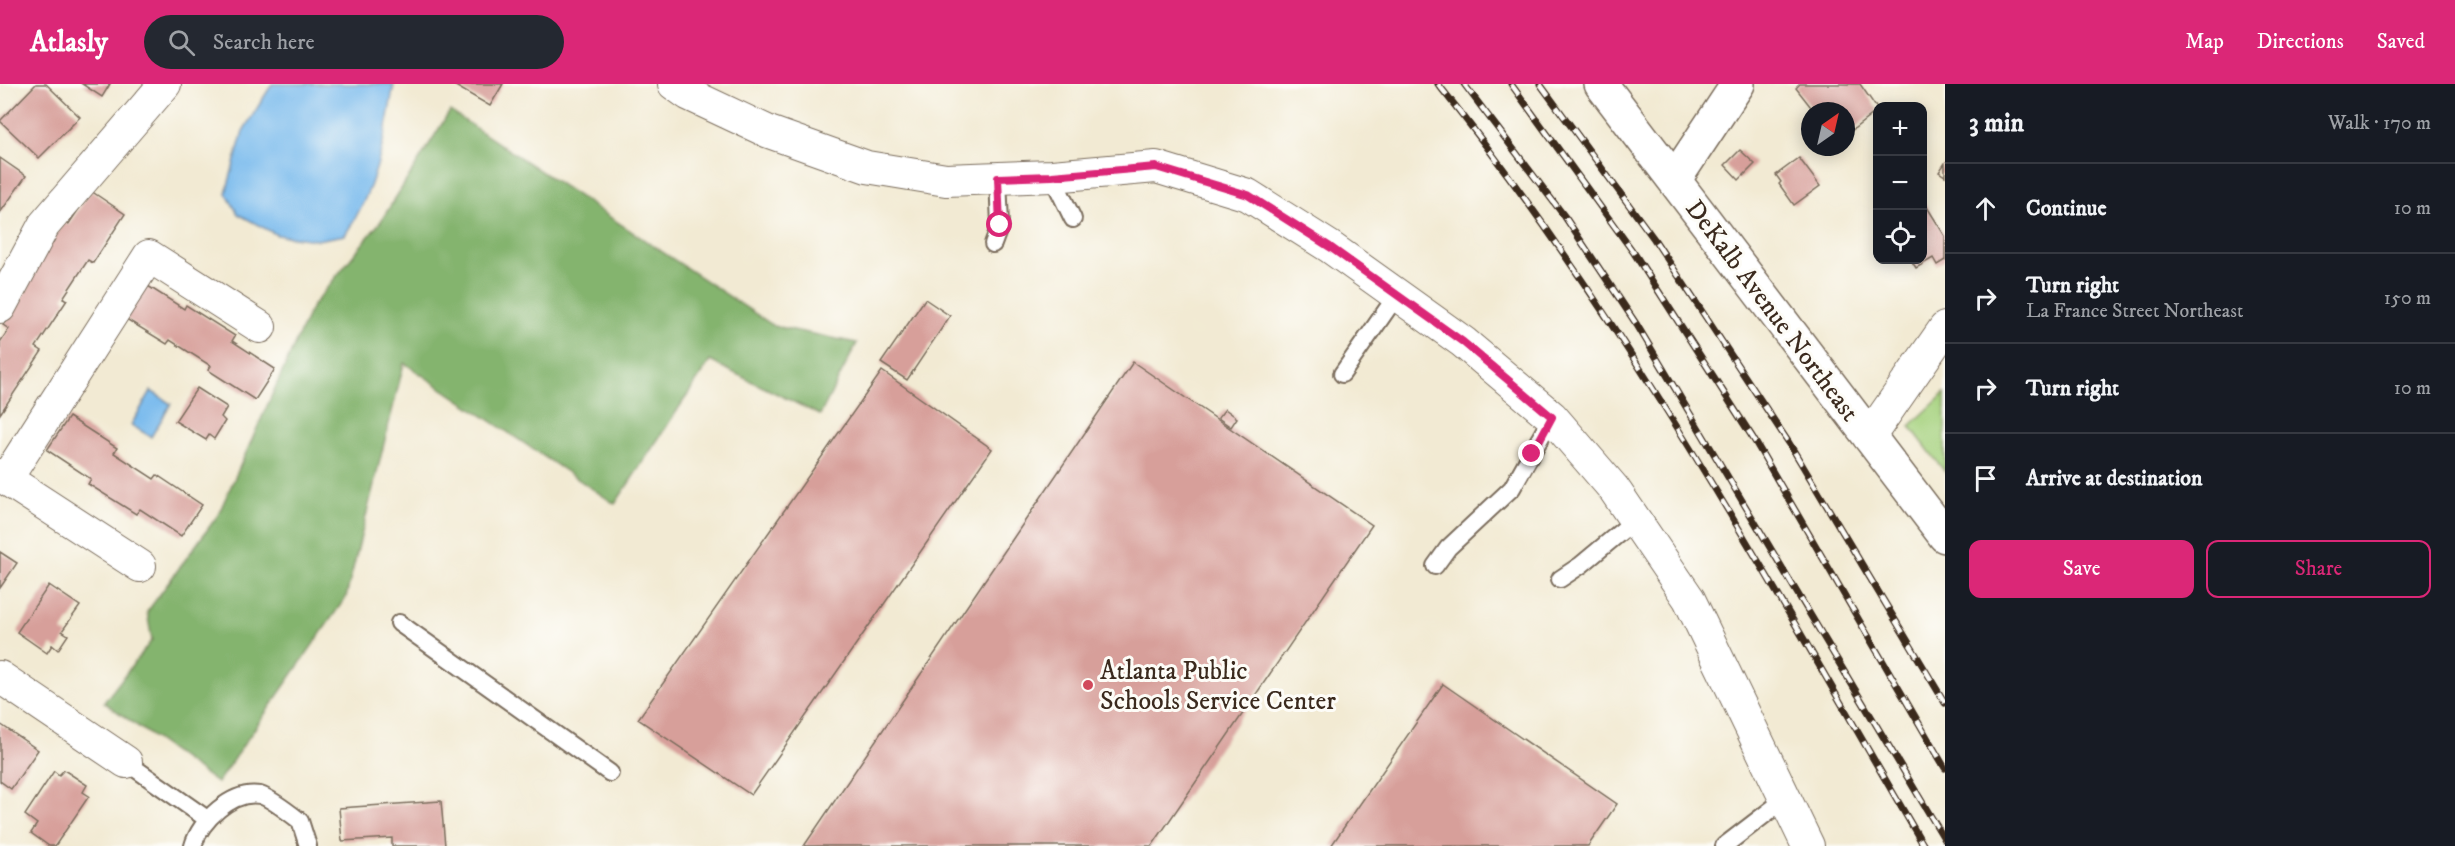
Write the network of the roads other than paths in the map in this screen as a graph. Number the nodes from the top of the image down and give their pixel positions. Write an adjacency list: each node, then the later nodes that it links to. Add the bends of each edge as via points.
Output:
1 (165, 84): 11 (street, via 44,225)
2 (674, 84): 6 (street, via 769,132 867,167 946,180)
3 (1601, 84): 7 (main road, DeKalb Avenue Northeast)
4 (1738, 84): 7 (main road)
5 (1052, 176): 6 (street); 8 (lane); 10 (street, via 1156,167 1248,195)
6 (998, 178): 9 (lane, via 1000,225)
7 (1675, 179): 16 (main road, DeKalb Avenue Northeast)
8 (1073, 219)
9 (993, 244)
10 (1397, 295): 14 (lane); 15 (street, via 1463,342)
11 (0, 307)
12 (260, 327): 17 (street, via 149,256)
13 (1945, 328): 16 (street)
14 (1342, 374)
15 (1552, 417): 18 (street, via 1614,489); 21 (lane, via 1512,488 1448,548)
16 (1869, 437): 19 (main road, DeKalb Avenue Northeast)
17 (3, 477): 20 (street)
18 (1635, 520): 22 (lane); 27 (street, via 1689,599)
19 (1945, 536)
20 (140, 566)
21 (1435, 566)
22 (1560, 579)
23 (399, 623): 26 (lane)
24 (0, 677): 25 (street)
25 (126, 762): 28 (lane)
26 (610, 772)
27 (1785, 799): 31 (lane); 32 (street)
28 (207, 819): 29 (lane); 30 (lane, via 234,798 260,795 300,821)
29 (193, 846)
30 (308, 846)
31 (1724, 846)
32 (1808, 846)

